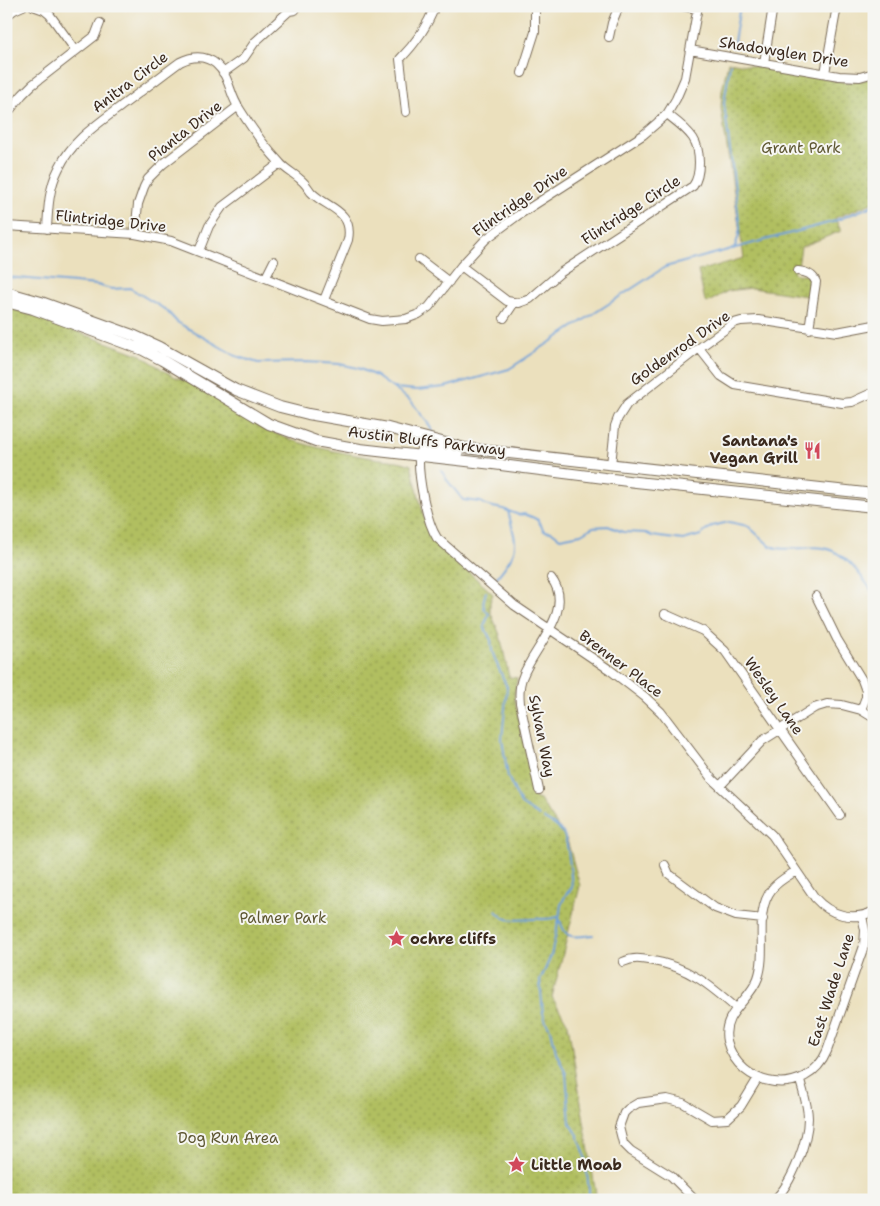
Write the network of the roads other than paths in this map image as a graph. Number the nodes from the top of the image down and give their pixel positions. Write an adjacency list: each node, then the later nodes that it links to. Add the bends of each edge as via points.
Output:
1 (23, 6): 11 (street)
2 (33, 6): 15 (street, via 50,15)
3 (435, 6): 22 (street, via 426,27 400,59)
4 (535, 6): 18 (street, via 535,32)
5 (619, 6): 13 (street)
6 (683, 6): 9 (street)
7 (773, 6): 16 (street)
8 (837, 6): 20 (street)
9 (698, 8): 14 (street, Flintridge Drive)
10 (295, 10): 17 (street, via 289,11 255,42 244,58)
11 (6, 16)
12 (100, 23): 15 (street, via 95,36)
13 (609, 38)
14 (690, 50): 16 (street, Shadowglen Drive); 23 (street, Flintridge Drive, via 683,84)
15 (76, 51): 24 (street, via 32,85)
16 (764, 63): 20 (street, Shadowglen Drive)
17 (223, 73): 21 (street, Anitra Circle); 27 (street, Anitra Circle, via 205,58 186,59 80,139 67,153 54,179)
18 (522, 73)
19 (874, 73): 20 (street, Shadowglen Drive, via 850,77)
20 (826, 74)
21 (238, 107): 25 (street, Anitra Circle); 28 (street, Pianta Drive, via 148,179 138,204)
22 (406, 112)
23 (667, 114): 32 (street, Flintridge Drive, via 643,135 501,227); 39 (street, Flintridge Circle, via 695,142 699,168 697,180 560,272 530,299)
24 (6, 115)
25 (280, 163): 29 (street, via 222,207 209,226); 37 (street, Anitra Circle, via 316,196 340,212 348,226 348,240)
26 (6, 226): 27 (street, Flintridge Drive)
27 (47, 228): 28 (street, Flintridge Drive)
28 (134, 234): 29 (street, Flintridge Drive, via 171,241)
29 (199, 251): 34 (street, Flintridge Drive)
30 (419, 259): 35 (street)
31 (274, 261): 34 (street)
32 (461, 266): 35 (street, Flintridge Drive); 39 (street)
33 (798, 270): 42 (street, via 810,274 816,282)
34 (266, 277): 37 (street, Flintridge Drive)
35 (449, 282): 37 (street, Flintridge Drive, via 429,307 395,321 370,320)
36 (6, 292): 45 (main road, Austin Bluffs Parkway, via 147,342 236,390 280,407 323,418 388,428)
37 (324, 300)
38 (6, 302): 46 (main road, Austin Bluffs Parkway, via 143,350 254,416 294,434 360,450)
39 (514, 303): 40 (street)
40 (504, 318)
41 (874, 325): 42 (street, Goldenrod Drive, via 837,332)
42 (809, 329): 43 (street, Goldenrod Drive, via 758,320 741,321)
43 (699, 348): 44 (street, via 721,376 735,385 842,403); 47 (street, Goldenrod Drive, via 633,398 621,411)
44 (874, 392)
45 (465, 448): 46 (main road, via 457,453 426,449); 47 (main road, Austin Bluffs Parkway)
46 (419, 456): 49 (main road, Austin Bluffs Parkway); 53 (street, Brenner Place, via 418,474 438,538 514,605)
47 (611, 465): 48 (main road, Austin Bluffs Parkway)
48 (874, 494)
49 (872, 507)
50 (551, 578): 53 (street, Sylvan Way, via 557,585 558,607)
51 (816, 596): 54 (street, via 837,640 862,680 866,698)
52 (665, 614): 56 (street, Wesley Lane, via 720,645)
53 (549, 629): 57 (street, Brenner Place, via 645,696); 58 (street, Sylvan Way, via 525,671 520,690)
54 (861, 710): 55 (street); 56 (street, via 835,704 820,705)
55 (874, 718)
56 (780, 730): 57 (street, via 757,746); 59 (street, Wesley Lane)
57 (720, 786): 61 (street, Brenner Place, via 772,835)
58 (539, 790)
59 (840, 815)
60 (665, 865): 64 (street, via 669,874 714,908 736,916)
61 (796, 870): 63 (street, Brenner Place, via 824,907 840,915); 64 (street, via 771,890 765,902)
62 (874, 911): 63 (street, Brenner Place)
63 (862, 916): 68 (street, East Wade Lane, via 864,946 827,1051 815,1070)
64 (763, 919): 66 (street, via 759,977)
65 (623, 962): 66 (street, via 638,958 685,970 714,988)
66 (736, 1008): 67 (street, via 726,1034 730,1048 738,1062)
67 (758, 1078): 68 (street, via 777,1083); 69 (street, via 747,1098 728,1119 712,1120 683,1103 667,1099 638,1104 624,1113 619,1128 623,1143 671,1176)
68 (800, 1080): 70 (street, via 808,1112 806,1133 790,1181)
69 (695, 1200)
70 (774, 1200)

